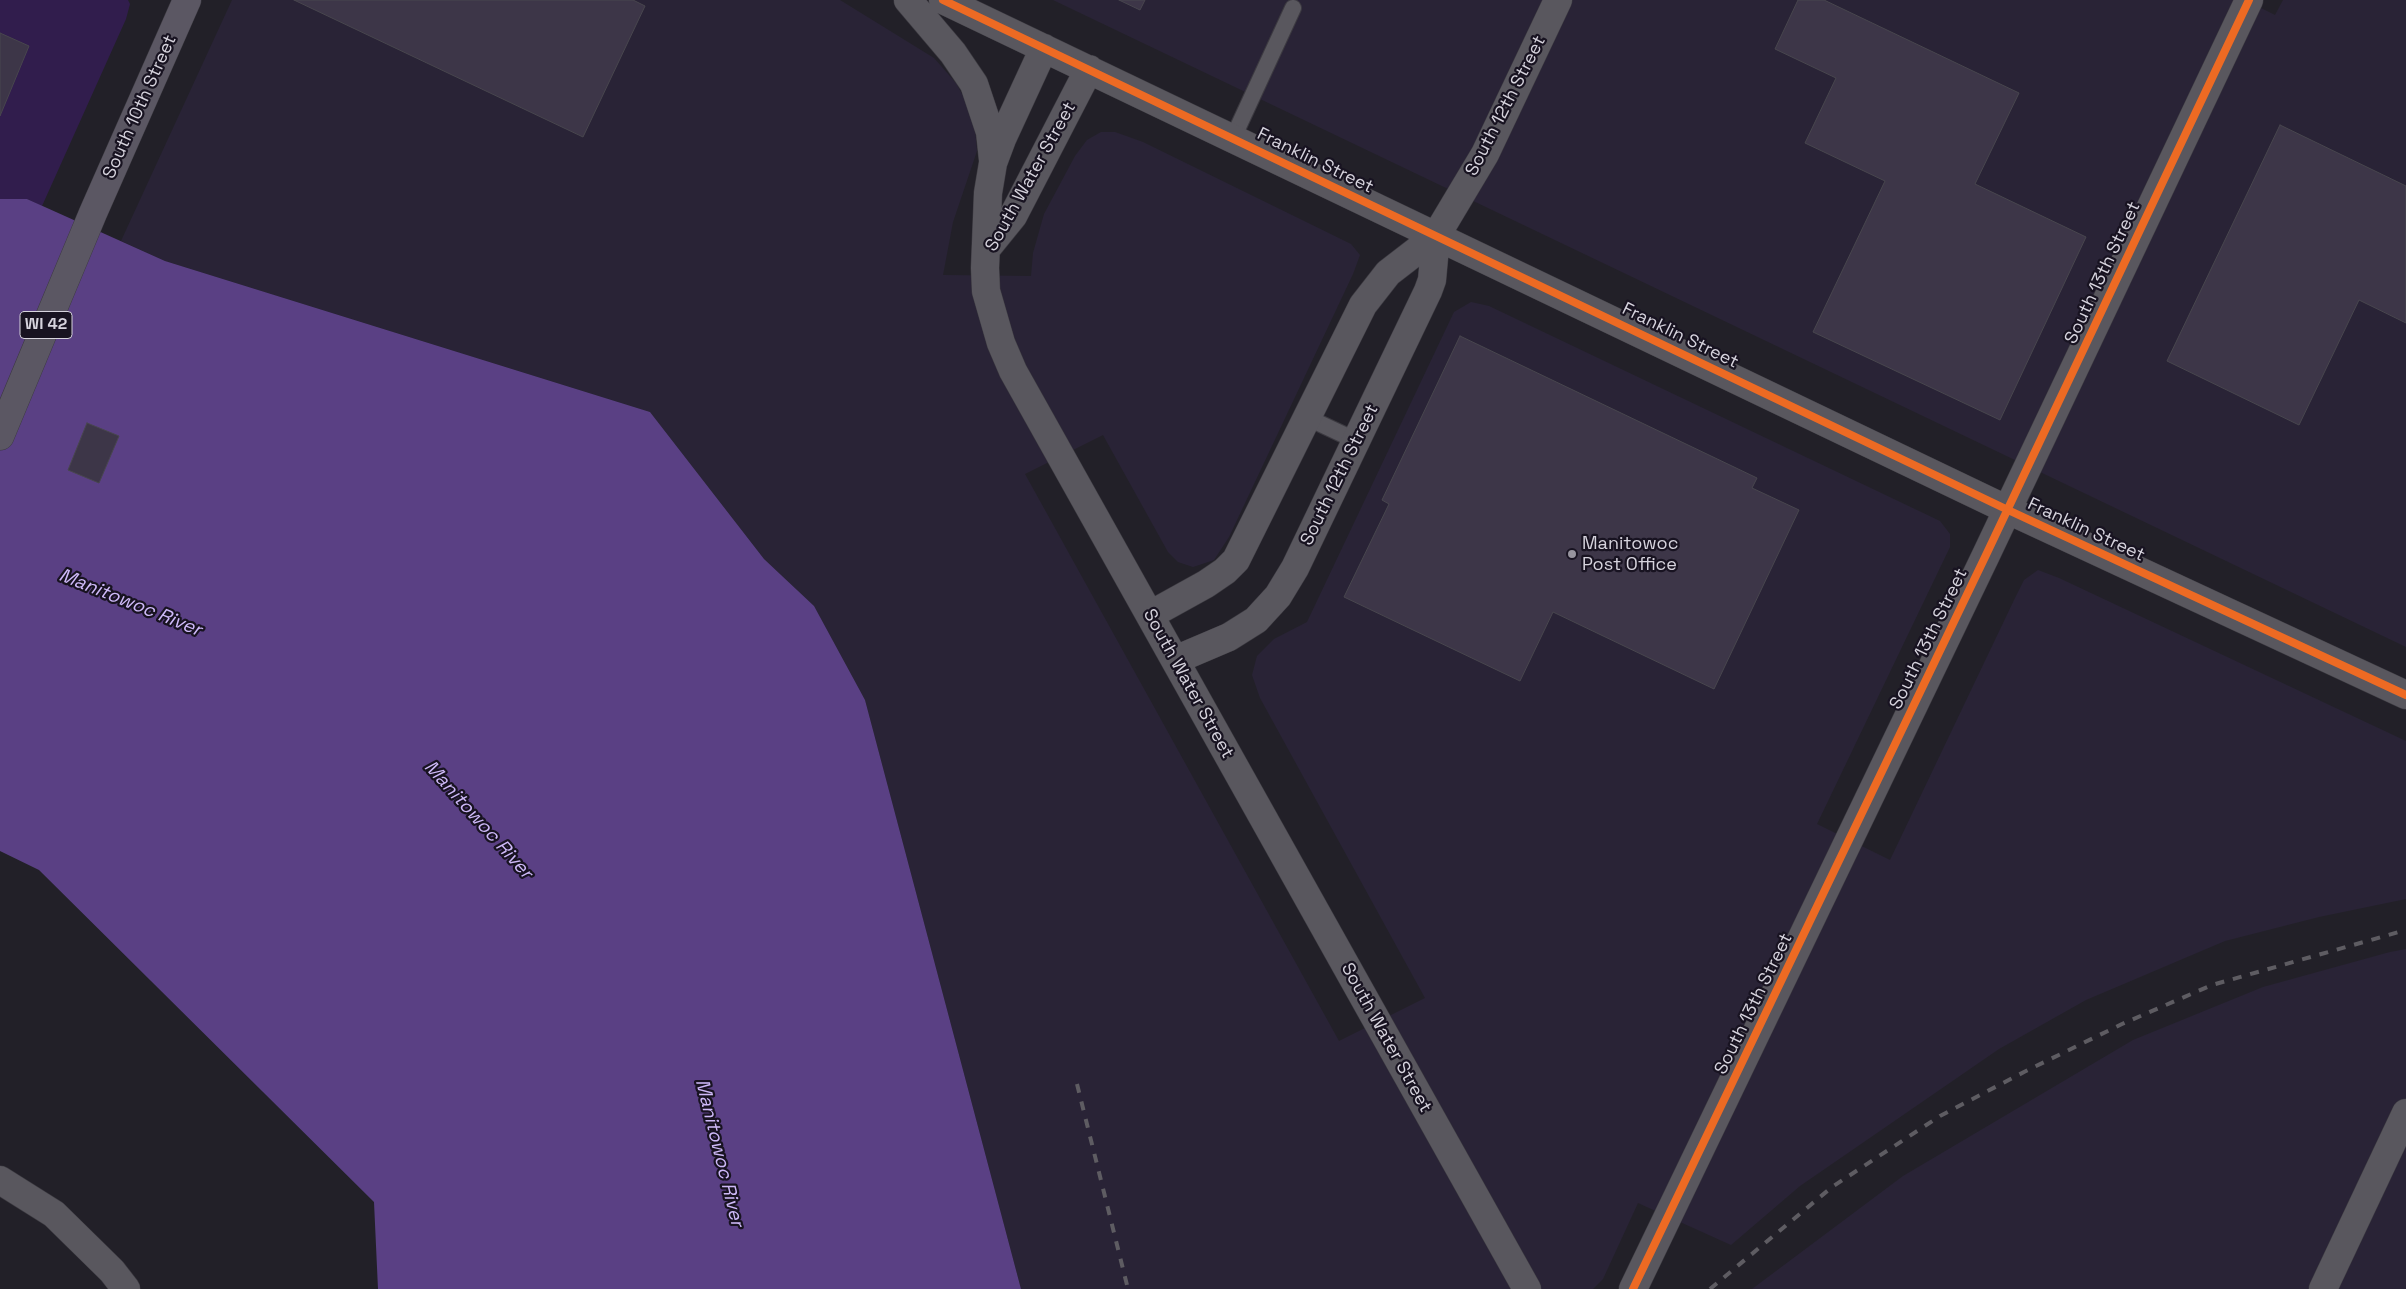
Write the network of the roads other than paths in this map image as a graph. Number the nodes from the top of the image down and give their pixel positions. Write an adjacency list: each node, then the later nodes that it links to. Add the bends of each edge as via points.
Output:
1 (187, 0): 14 (main road, South 10th Street / WI 42)
2 (908, 0): 10 (street, via 953,52 974,84 990,132)
3 (944, 0): 7 (street, Franklin Street)
4 (1558, 0): 11 (street, South 12th Street, via 1485,154)
5 (2250, 0): 16 (street, South 13th Street)
6 (1293, 8): 9 (lane)
7 (1044, 48): 8 (street, Franklin Street); 10 (street)
8 (1089, 70): 9 (street, Franklin Street); 12 (street, South Water Street, via 1014,216)
9 (1233, 138): 11 (street, Franklin Street)
10 (993, 163): 12 (street)
11 (1436, 236): 13 (street, South 12th Street, via 1388,273 1363,305); 15 (street, South 12th Street, via 1432,280); 16 (street, Franklin Street)
12 (987, 248): 17 (street, South Water Street, via 986,291 1013,371)
13 (1306, 417): 15 (lane); 17 (street, South 12th Street, via 1236,560 1206,584)
14 (0, 436)
15 (1357, 441): 18 (street, South 12th Street, via 1278,596 1256,620 1229,637)
16 (2008, 510): 19 (street, Franklin Street); 24 (street, South 13th Street)
17 (1150, 615): 18 (street, South Water Street)
18 (1175, 660): 23 (street, South Water Street)
19 (2406, 695)
20 (2406, 1113): 25 (street)
21 (0, 1180): 22 (street, via 54,1214)
22 (126, 1289)
23 (1527, 1289)
24 (1633, 1289)
25 (2323, 1289)

